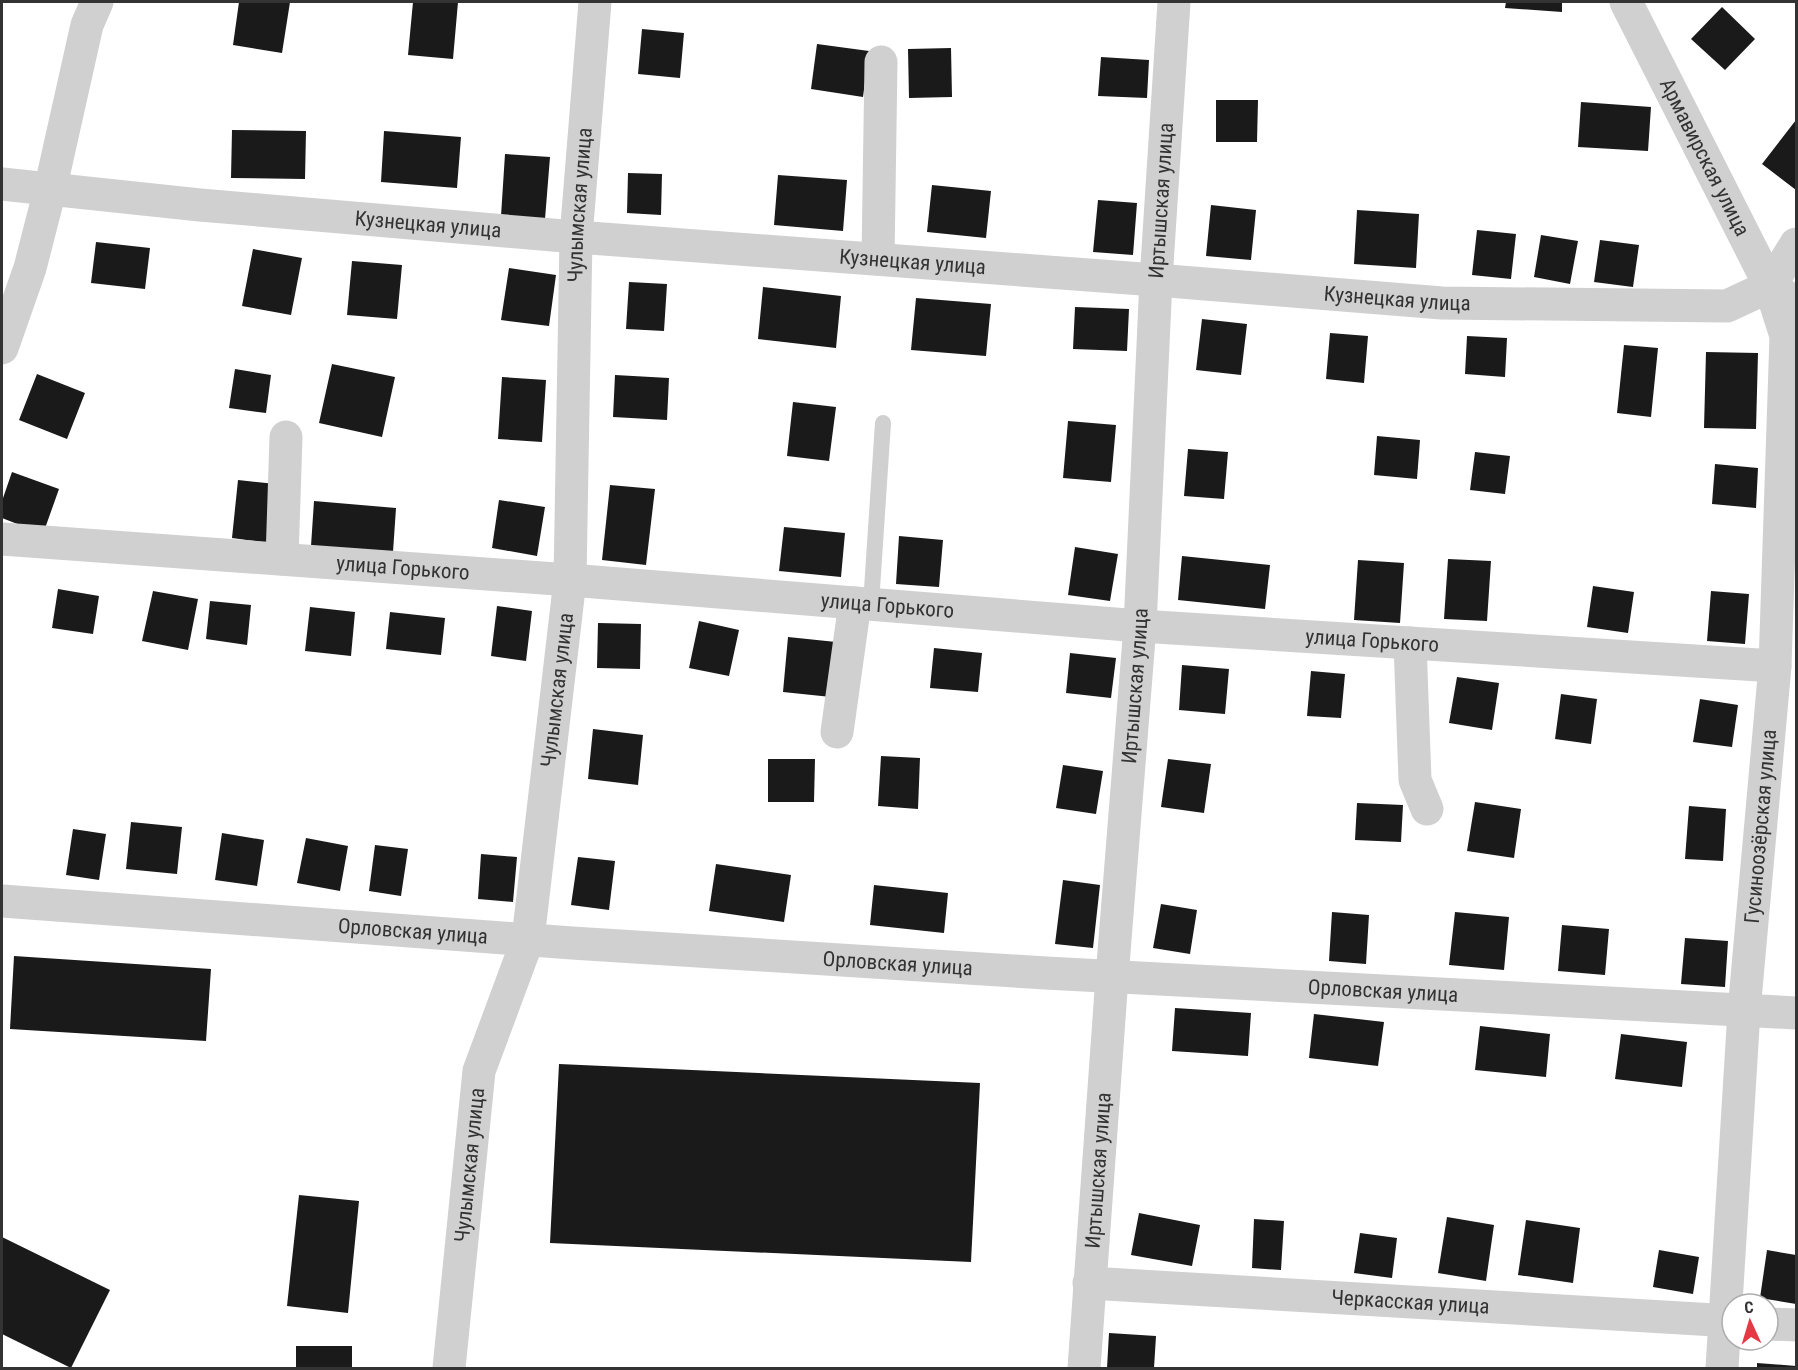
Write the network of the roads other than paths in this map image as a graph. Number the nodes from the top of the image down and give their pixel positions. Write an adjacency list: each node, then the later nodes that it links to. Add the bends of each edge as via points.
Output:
1 (97, 2): 7 (street, via 87,25)
2 (595, 2): 8 (street, Чулымская улица)
3 (1174, 2): 11 (street, Иртышская улица)
4 (1626, 2): 12 (street, Армавирская улица)
5 (881, 62): 10 (street)
6 (2, 184): 7 (street, Кузнецкая улица)
7 (50, 190): 8 (street, Кузнецкая улица); 13 (street, via 30,268)
8 (576, 237): 10 (street, Кузнецкая улица); 18 (street, Чулымская улица)
9 (1797, 244): 12 (street)
10 (879, 259): 11 (street, Кузнецкая улица)
11 (1156, 280): 12 (street, Кузнецкая улица, via 1442,303 1727,306); 20 (street, Иртышская улица)
12 (1783, 294): 22 (street, Гусиноозёрская улица, via 1786,336)
13 (2, 348)
14 (883, 423): 19 (lane)
15 (286, 437): 17 (street)
16 (2, 539): 17 (street, улица Горького)
17 (282, 559): 18 (street, улица Горького)
18 (570, 580): 19 (street, улица Горького); 26 (street, Чулымская улица)
19 (863, 604): 20 (street, улица Горького); 23 (street)
20 (1140, 626): 21 (street, улица Горького); 27 (street, Иртышская улица)
21 (1410, 643): 22 (street, улица Горького); 24 (street, via 1415,780)
22 (1775, 666): 28 (street, Гусиноозёрская улица)
23 (837, 732)
24 (1427, 809)
25 (2, 901): 26 (street, Орловская улица)
26 (528, 939): 27 (street, Орловская улица); 36 (street, Чулымская улица, via 478,1071)
27 (1112, 977): 28 (street, Орловская улица); 30 (street, Иртышская улица)
28 (1744, 1011): 29 (street, Орловская улица); 31 (street, Гусиноозёрская улица)
29 (1797, 1013)
30 (1089, 1283): 32 (street, Черкасская улица); 37 (street, Иртышская улица)
31 (1729, 1292)
32 (1720, 1321)
33 (1780, 1324): 34 (street)
34 (1797, 1325)
35 (1724, 1352): 38 (street, Гусиноозёрская улица)
36 (449, 1368)
37 (1084, 1368)
38 (1722, 1368)

